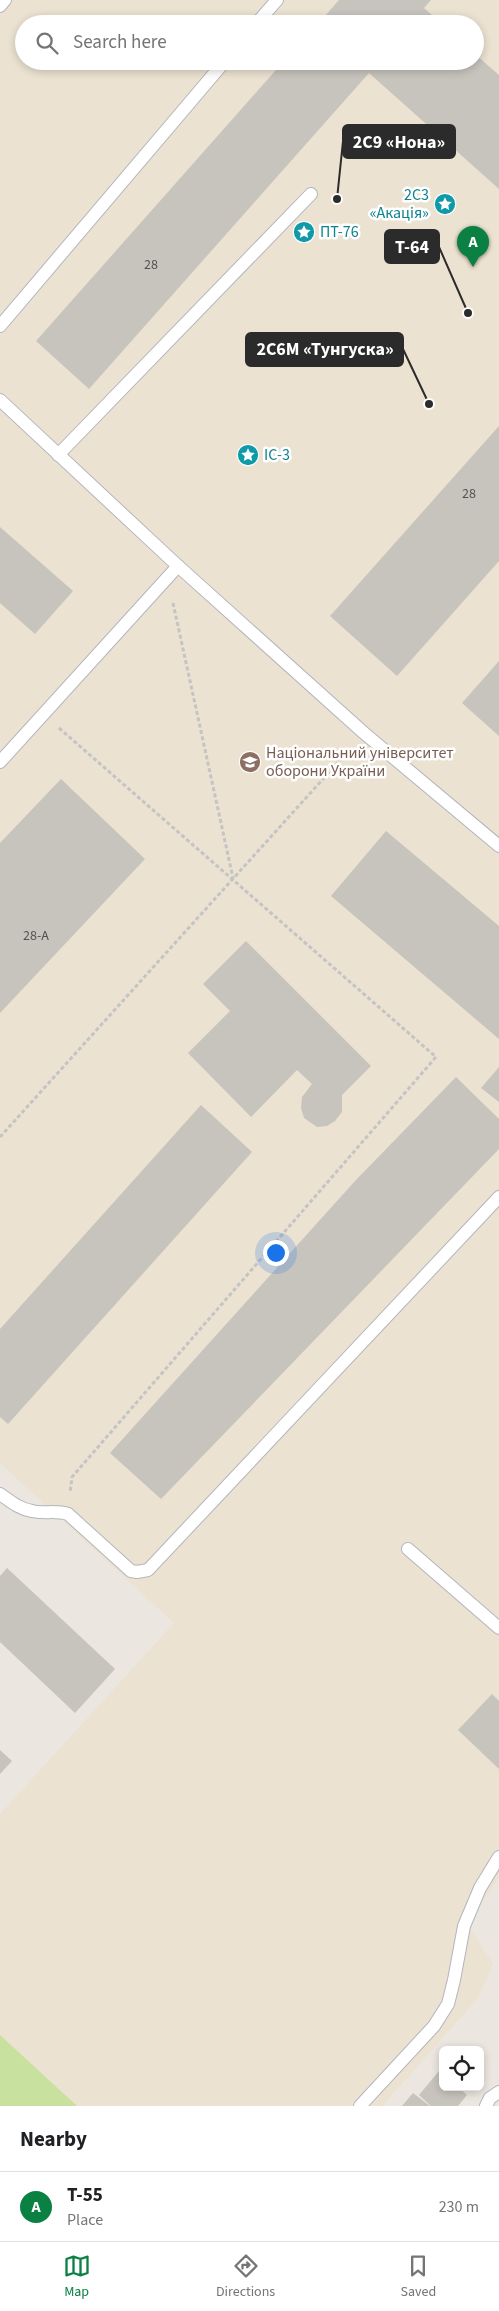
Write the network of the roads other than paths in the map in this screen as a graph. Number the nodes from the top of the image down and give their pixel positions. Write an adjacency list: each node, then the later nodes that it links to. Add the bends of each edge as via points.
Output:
1 (5, 0): 3 (lane)
2 (276, 0): 4 (lane)
3 (0, 6)
4 (264, 15)
5 (216, 70): 7 (lane)
6 (310, 194): 9 (lane)
7 (0, 326)
8 (0, 400): 9 (lane)
9 (58, 455): 10 (lane)
10 (178, 566): 11 (lane); 12 (lane, via 364,733)
11 (0, 762)
12 (499, 846)
13 (499, 1197): 14 (lane, via 148,1570 131,1571 68,1514 32,1511 15,1505)
14 (0, 1494)
15 (408, 1549): 16 (lane)
16 (499, 1628)
17 (499, 1857): 19 (lane, via 480,1888 464,1926 448,2004 434,2026)
18 (499, 2092): 20 (lane, via 490,2098)
19 (360, 2106)
20 (486, 2106)

